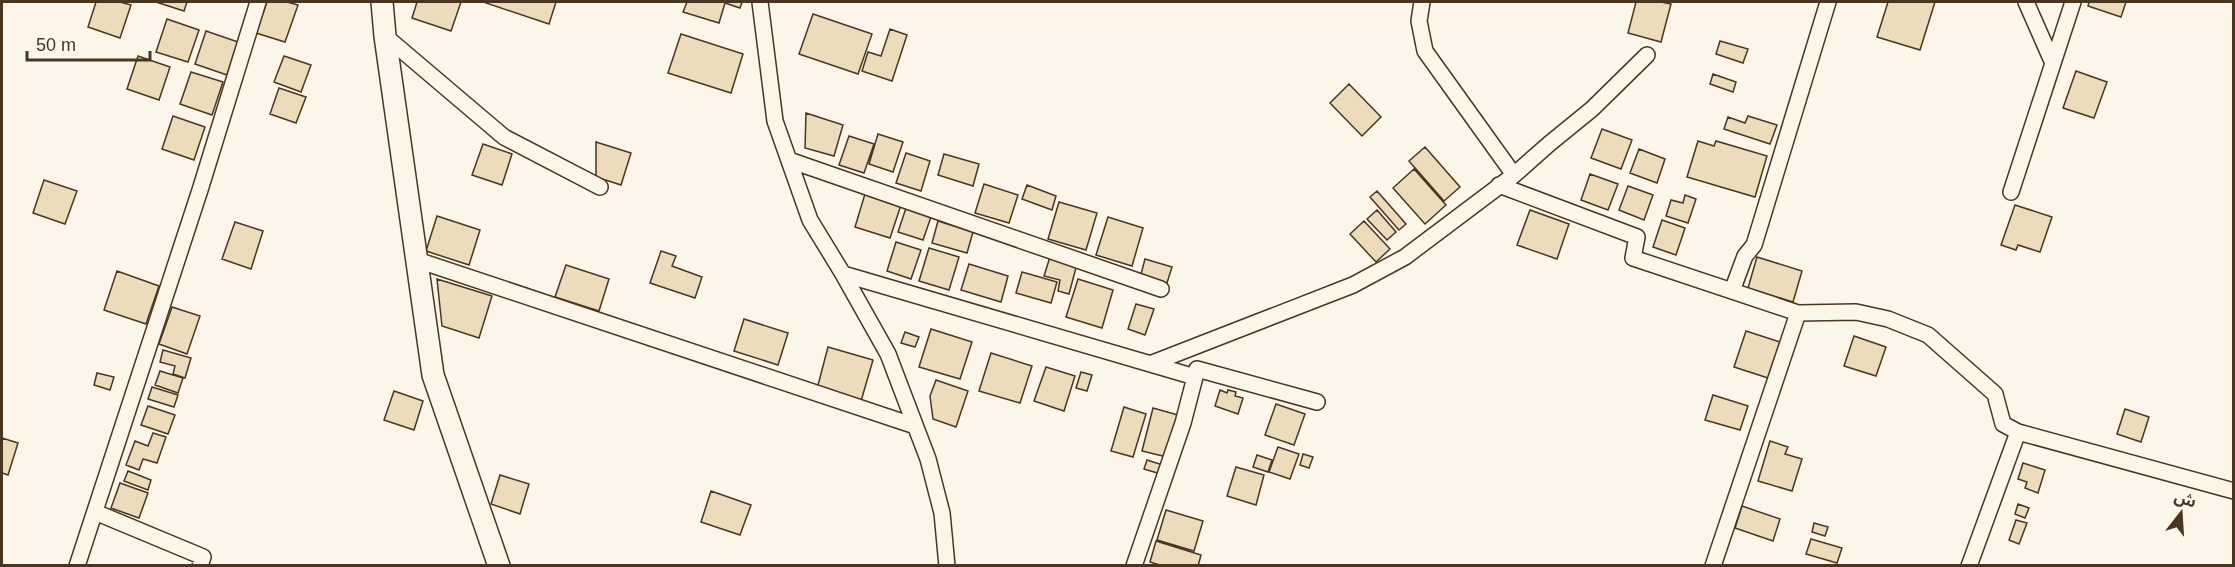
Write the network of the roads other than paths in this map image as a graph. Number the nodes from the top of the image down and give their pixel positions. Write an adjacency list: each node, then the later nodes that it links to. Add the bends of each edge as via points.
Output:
1 (258, 2): 27 (street)
2 (382, 2): 8 (street)
3 (760, 2): 11 (street, via 775,121)
4 (1422, 2): 12 (street, via 1419,21 1425,51)
5 (1828, 2): 19 (street, via 1754,245 1745,256)
6 (2026, 2): 10 (street)
7 (2073, 2): 10 (street)
8 (385, 36): 14 (street, via 504,137); 16 (street)
9 (1647, 55): 12 (street, via 1592,109)
10 (2052, 61): 15 (street)
11 (789, 160): 17 (street, via 810,220); 18 (street)
12 (1514, 175): 13 (street)
13 (1499, 185): 19 (street, via 1637,237 1633,258); 21 (street, via 1405,258 1353,285)
14 (600, 187)
15 (2011, 192)
16 (417, 260): 24 (street); 30 (street, via 433,375)
17 (843, 274): 21 (street); 24 (street, via 888,354)
18 (1161, 289)
19 (1732, 291): 20 (street)
20 (1798, 313): 25 (street, via 1856,312 1888,319 1928,335 1995,394 2003,424); 33 (street)
21 (1149, 364): 22 (street)
22 (1195, 378): 23 (street, via 1197,369); 32 (street)
23 (1317, 402)
24 (915, 426): 31 (street, via 942,513)
25 (2018, 432): 26 (street); 34 (street)
26 (2234, 491)
27 (95, 512): 28 (street); 29 (street, via 203,557)
28 (77, 566)
29 (200, 566)
30 (499, 566)
31 (947, 566)
32 (1134, 566)
33 (1713, 566)
34 (1969, 566)

